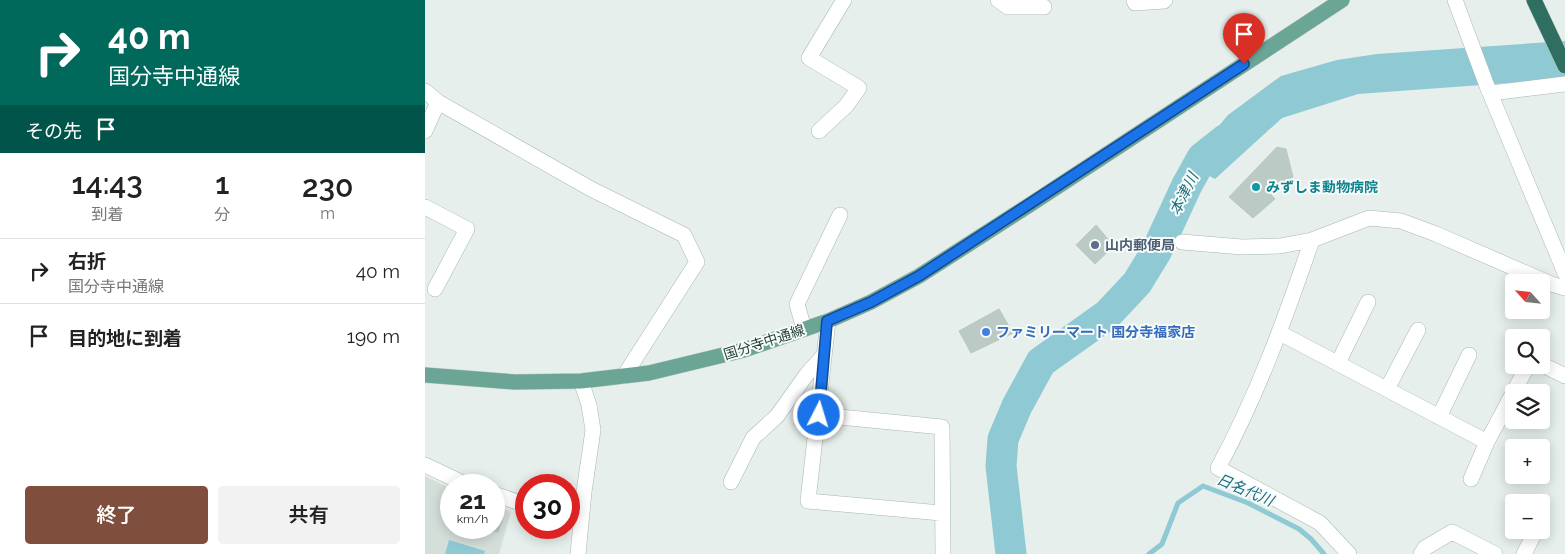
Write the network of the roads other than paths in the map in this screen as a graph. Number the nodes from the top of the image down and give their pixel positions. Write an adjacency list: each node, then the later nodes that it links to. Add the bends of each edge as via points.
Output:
1 (843, 0): 15 (street, via 809,58 859,88 846,106)
2 (998, 0): 8 (street, via 1009,7)
3 (1134, 0): 4 (street, via 1135,3)
4 (1165, 0)
5 (1342, 0): 24 (main road, 国分寺中通線, via 919,276)
6 (1455, 0): 11 (street)
7 (1534, 0): 9 (highway)
8 (1044, 7)
9 (1565, 66)
10 (1565, 84): 11 (street)
11 (1489, 90): 20 (street)
12 (425, 91): 13 (street)
13 (438, 102): 14 (street); 34 (street, via 591,190 684,235 697,262)
14 (425, 131)
15 (819, 131)
16 (425, 207): 22 (street, via 467,229)
17 (840, 215): 25 (street, via 797,304)
18 (1312, 240): 19 (street, via 1280,246 1242,247); 21 (street, via 1369,218 1401,221); 27 (street)
19 (1182, 242)
20 (1565, 272)
21 (1565, 288)
22 (435, 289)
23 (1368, 302): 30 (street)
24 (827, 321): 25 (main road, 国分寺中通線); 28 (street)
25 (804, 329): 34 (main road, 国分寺中通線, via 744,350)
26 (1418, 330): 37 (street)
27 (1280, 333): 30 (street); 51 (street, via 1238,431 1218,468 1320,523)
28 (824, 355): 38 (street); 44 (street, via 777,416 753,438)
29 (1469, 355): 39 (street)
30 (1338, 363): 37 (street)
31 (1550, 368): 35 (street)
32 (1523, 374): 40 (street)
33 (425, 375): 36 (main road, 国分寺中通線, via 515,382)
34 (624, 376): 36 (main road, 国分寺中通線)
35 (1565, 376)
36 (581, 381): 45 (street, via 593,430)
37 (1387, 389): 39 (street)
38 (819, 415): 46 (street, via 942,427); 46 (street, via 808,501)
39 (1439, 417): 40 (street)
40 (1487, 442): 43 (street)
41 (425, 464): 42 (street)
42 (445, 474)
43 (1471, 479)
44 (731, 482)
45 (580, 493)
46 (941, 514): 50 (street)
47 (576, 539): 49 (street)
48 (1532, 539): 54 (street)
49 (578, 554)
50 (943, 554)
51 (1349, 554)
52 (1421, 554): 53 (street, via 1451,532)
53 (1495, 554)
54 (1524, 554)

